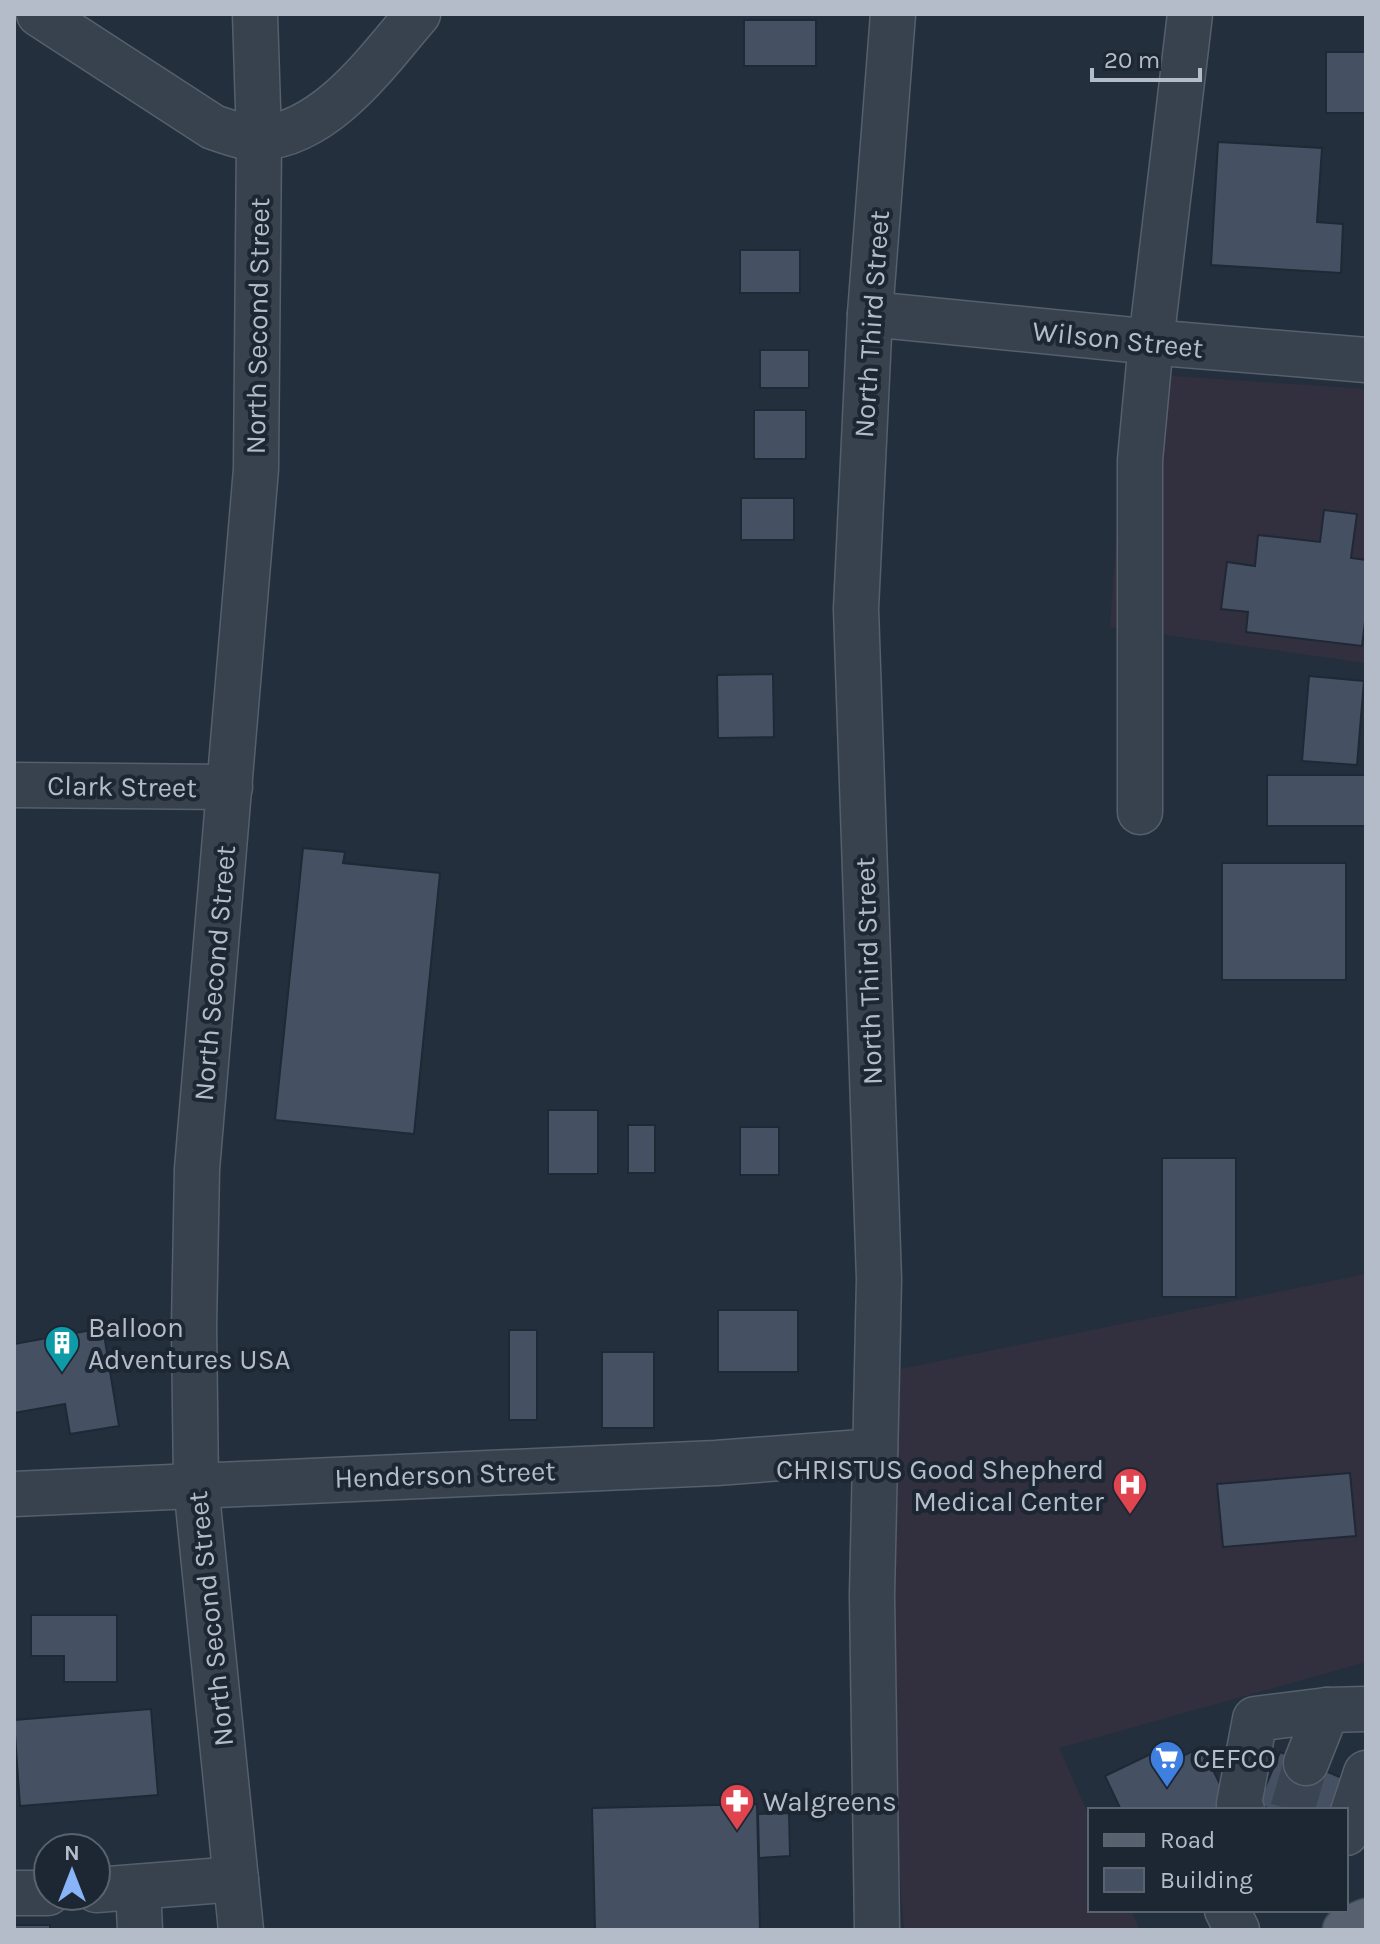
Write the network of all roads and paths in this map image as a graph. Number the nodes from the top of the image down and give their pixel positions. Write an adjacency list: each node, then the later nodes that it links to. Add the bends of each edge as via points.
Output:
1 (39, 14): 6 (street, via 213,127)
2 (255, 14): 6 (street, North Second Street)
3 (418, 14): 6 (street, via 330,108 284,134)
4 (893, 14): 7 (street, North Third Street)
5 (1190, 14): 8 (street)
6 (259, 139): 11 (street, North Second Street, via 256,469)
7 (870, 314): 8 (street, Wilson Street); 13 (street, North Third Street, via 856,609 879,1279)
8 (1151, 342): 9 (street, Wilson Street); 12 (street, via 1140,460)
9 (1366, 360)
10 (14, 785): 11 (street, Clark Street)
11 (230, 787): 14 (street, North Second Street, via 197,1169)
12 (1140, 812)
13 (875, 1451): 14 (street, Henderson Street, via 716,1463); 27 (street, North Third Street)
14 (196, 1485): 15 (street, Henderson Street); 21 (street, North Second Street)
15 (14, 1494)
16 (1346, 1709): 17 (street); 19 (street, via 1255,1719)
17 (1306, 1763)
18 (1366, 1773): 20 (street)
19 (1241, 1808)
20 (1348, 1827)
21 (236, 1879): 22 (street); 26 (street, North Second Street)
22 (117, 1889): 25 (street)
23 (1228, 1912): 28 (street)
24 (1366, 1921): 29 (main road)
25 (140, 1930)
26 (241, 1930)
27 (877, 1930)
28 (1237, 1930)
29 (1345, 1930)

